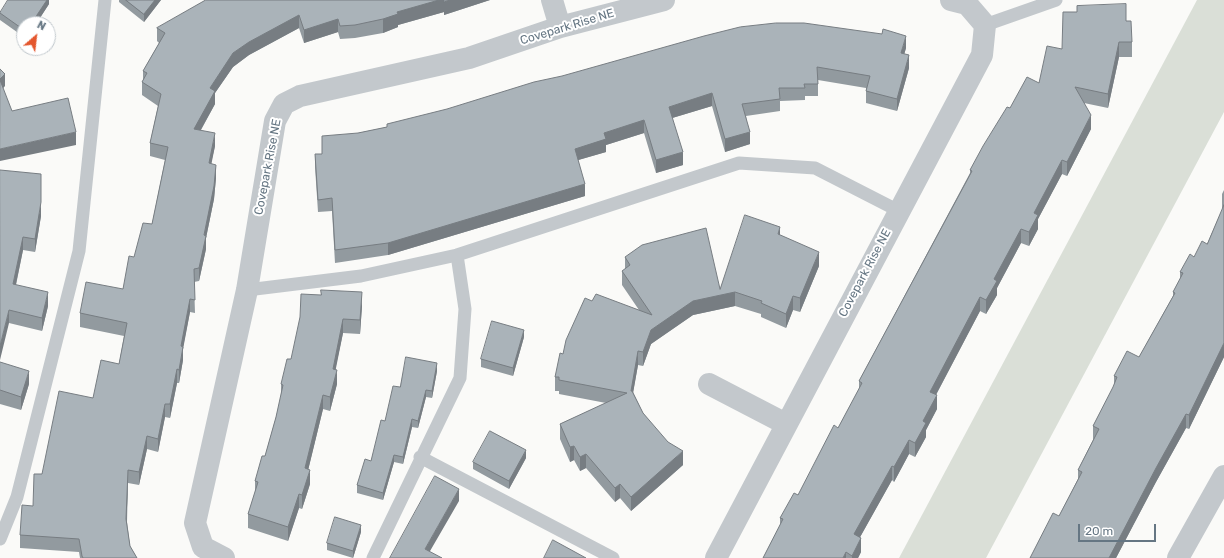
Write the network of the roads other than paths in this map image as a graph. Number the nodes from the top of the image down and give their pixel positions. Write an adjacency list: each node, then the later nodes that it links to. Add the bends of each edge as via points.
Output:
1 (105, 0): 16 (lane, via 79,251 17,497)
2 (552, 0): 8 (street)
3 (664, 0): 6 (street, Covepark Rise NE)
4 (951, 0): 7 (street, via 967,4)
5 (1056, 0): 7 (lane)
6 (603, 8): 8 (street, Covepark Rise NE)
7 (985, 25): 9 (street, Covepark Rise NE, via 982,55)
8 (560, 27): 11 (street, Covepark Rise NE, via 470,58 300,96 284,104 275,121)
9 (899, 211): 10 (lane, via 815,168 739,163); 13 (street, Covepark Rise NE)
10 (457, 255): 11 (lane, via 361,276); 14 (lane, via 465,309 460,378)
11 (247, 290): 17 (street, Covepark Rise NE, via 195,523 203,547)
12 (709, 384): 13 (street)
13 (786, 424): 20 (street, Covepark Rise NE)
14 (420, 457): 18 (lane); 19 (lane)
15 (1224, 476): 21 (street)
16 (0, 539)
17 (224, 558)
18 (373, 558)
19 (613, 558)
20 (716, 558)
21 (1178, 558)

